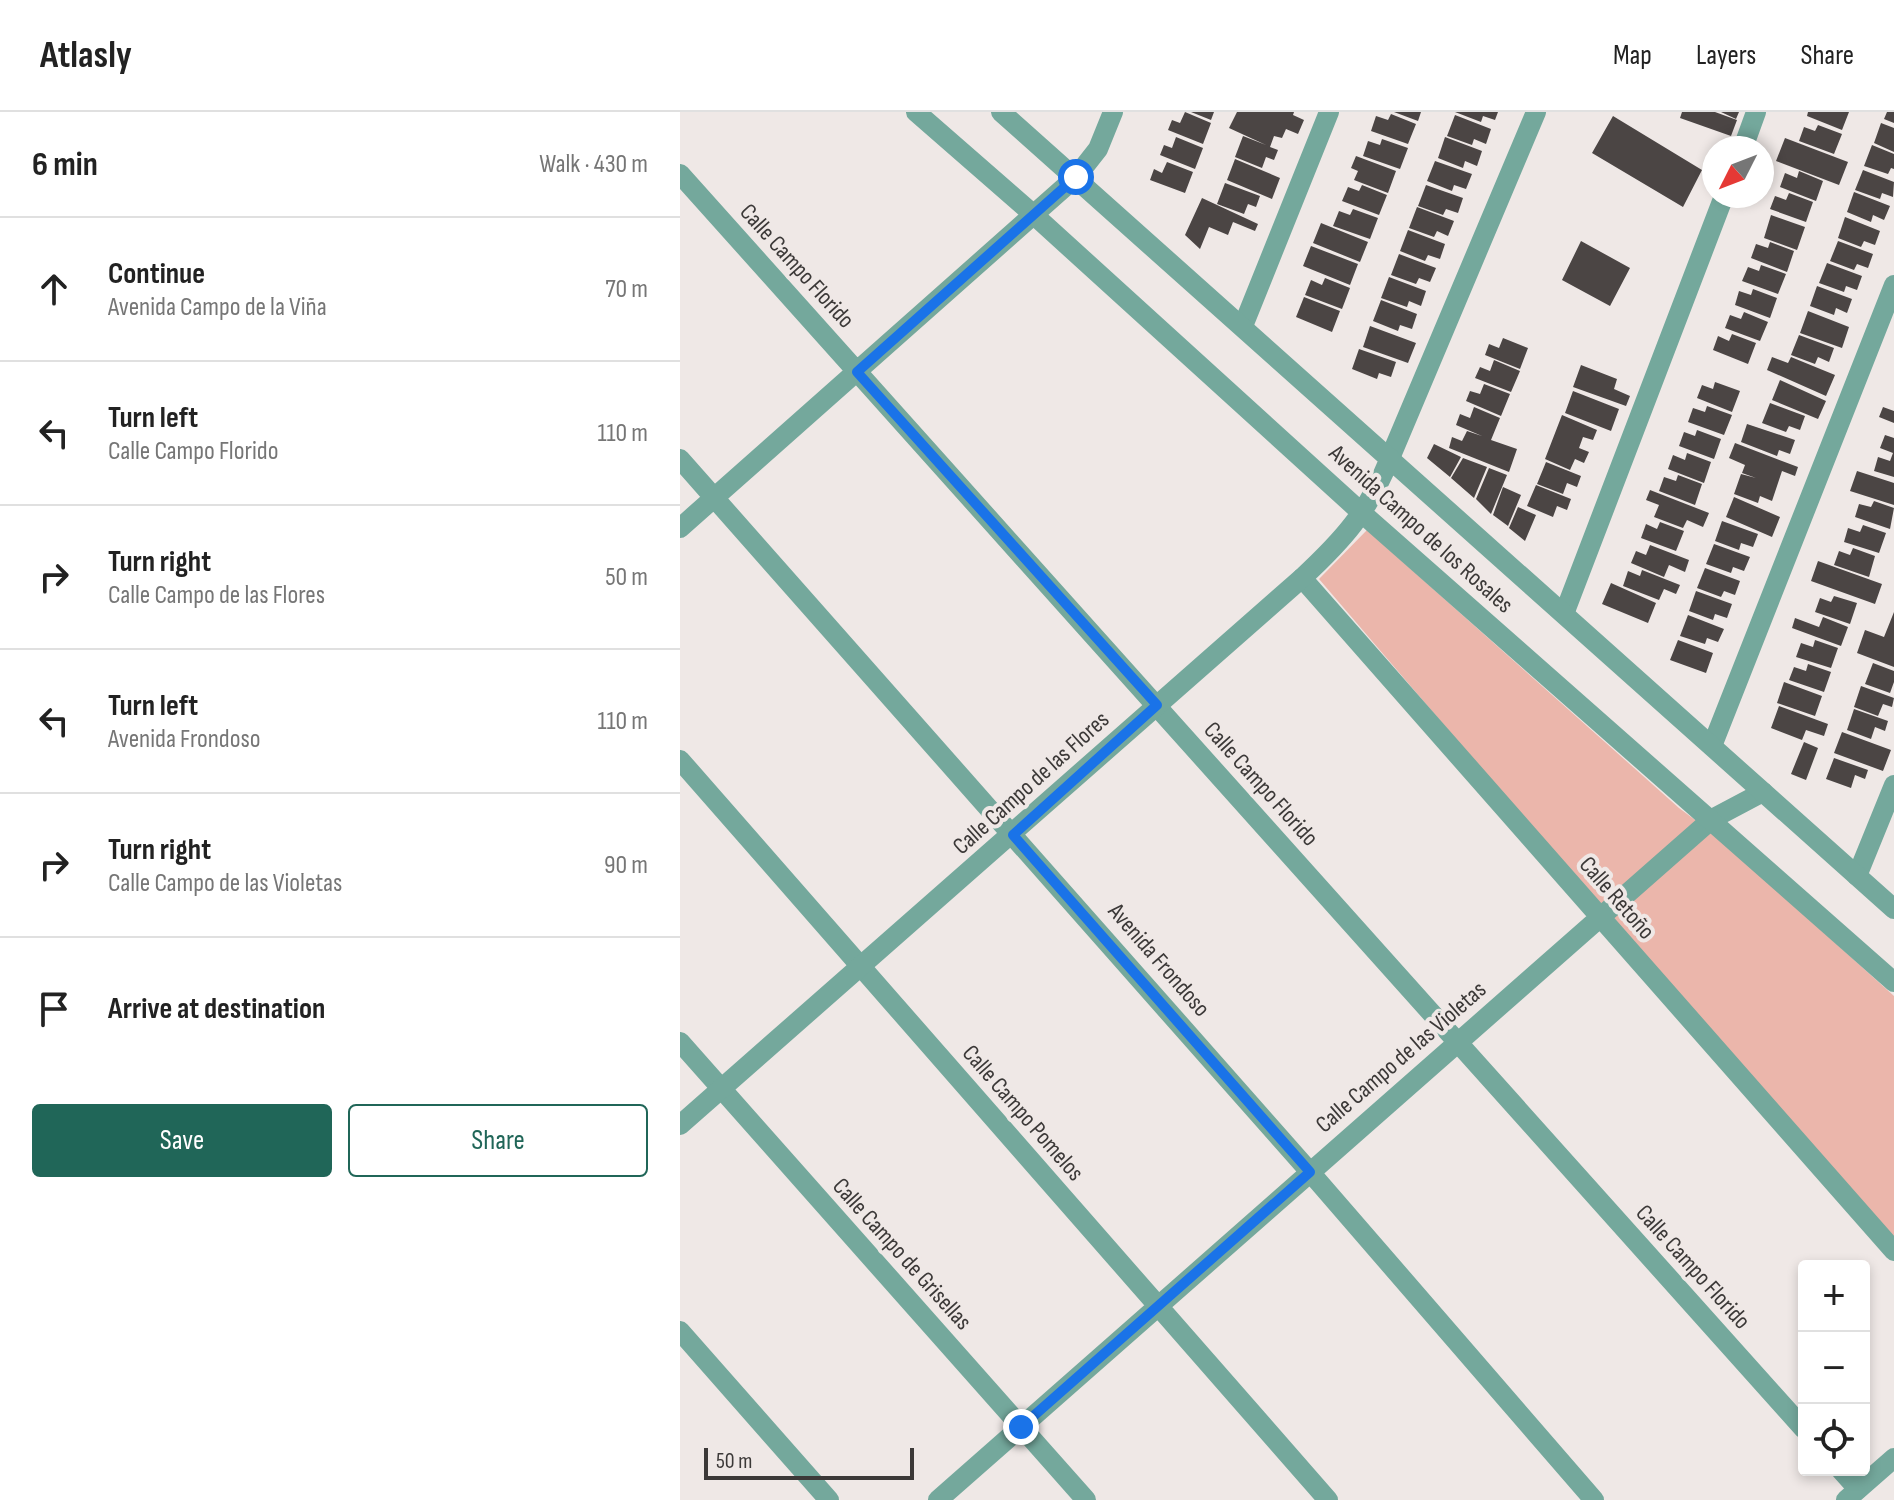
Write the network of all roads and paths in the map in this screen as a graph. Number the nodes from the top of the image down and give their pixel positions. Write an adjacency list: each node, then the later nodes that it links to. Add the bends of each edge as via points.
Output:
1 (916, 112): 11 (street, Avenida Campo de los Rosales)
2 (1001, 112): 9 (street, Avenida Campo de los Rosales)
3 (1113, 112): 9 (street, via 1098,149)
4 (1329, 112): 13 (street)
5 (1536, 112): 15 (street, Calle Campo de las Flores)
6 (1756, 112): 7 (street)
7 (1747, 136)
8 (680, 174): 14 (street, Calle Campo Florido)
9 (1076, 177): 11 (street); 13 (street, Avenida Campo de los Rosales)
10 (1719, 208): 21 (street)
11 (1034, 215): 14 (street); 18 (street, Avenida Campo de los Rosales)
12 (1894, 285): 23 (street)
13 (1243, 326): 15 (street, Avenida Campo de los Rosales)
14 (857, 372): 17 (street); 22 (street, Calle Campo Florido)
15 (1390, 458): 18 (street, Calle Campo de las Flores); 21 (street, Avenida Campo de los Rosales)
16 (680, 459): 17 (street, Avenida Frondoso)
17 (714, 497): 19 (street); 28 (street, Avenida Frondoso)
18 (1363, 514): 20 (street, Calle Campo de las Flores); 27 (street, Avenida Campo de los Rosales)
19 (680, 528)
20 (1302, 578): 22 (street, Calle Campo de las Flores); 31 (street, Calle Retoño)
21 (1564, 614): 23 (street, Avenida Campo de los Rosales)
22 (1157, 705): 28 (street, Calle Campo de las Flores); 35 (street, Calle Campo Florido)
23 (1712, 746): 26 (street, Avenida Campo de los Rosales)
24 (680, 760): 32 (street, Calle Campo Pomelos)
25 (1894, 785): 29 (street)
26 (1763, 792): 27 (street, Calle Campo de las Violetas); 29 (street, Avenida Campo de los Rosales)
27 (1712, 819): 31 (street, Calle Campo de las Violetas); 33 (street, Avenida Campo de los Rosales)
28 (1013, 835): 32 (street, Calle Campo de las Flores); 38 (street, Avenida Frondoso)
29 (1857, 876): 30 (street, Avenida Campo de los Rosales)
30 (1894, 909)
31 (1599, 917): 35 (street, Calle Campo de las Violetas); 39 (street, Calle Retoño)
32 (861, 966): 36 (street, Calle Campo de las Flores); 40 (street, Calle Campo Pomelos)
33 (1894, 982)
34 (680, 1042): 36 (street, Calle Campo de Grisellas)
35 (1457, 1043): 38 (street, Calle Campo de las Violetas); 42 (street, Calle Campo Florido)
36 (721, 1088): 37 (street, Calle Campo de las Flores); 43 (street, Calle Campo de Grisellas)
37 (680, 1125)
38 (1310, 1172): 40 (street, Calle Campo de las Violetas); 50 (street, Avenida Frondoso)
39 (1894, 1251)
40 (1158, 1306): 43 (street, Calle Campo de las Violetas); 49 (street, Calle Campo Pomelos)
41 (680, 1331): 46 (street)
42 (1798, 1422)
43 (1021, 1427): 47 (street, Calle Campo de las Violetas); 48 (street, Calle Campo de Grisellas)
44 (1894, 1458): 45 (street)
45 (1852, 1494)
46 (829, 1500)
47 (938, 1500)
48 (1086, 1500)
49 (1328, 1500)
50 (1594, 1500)

